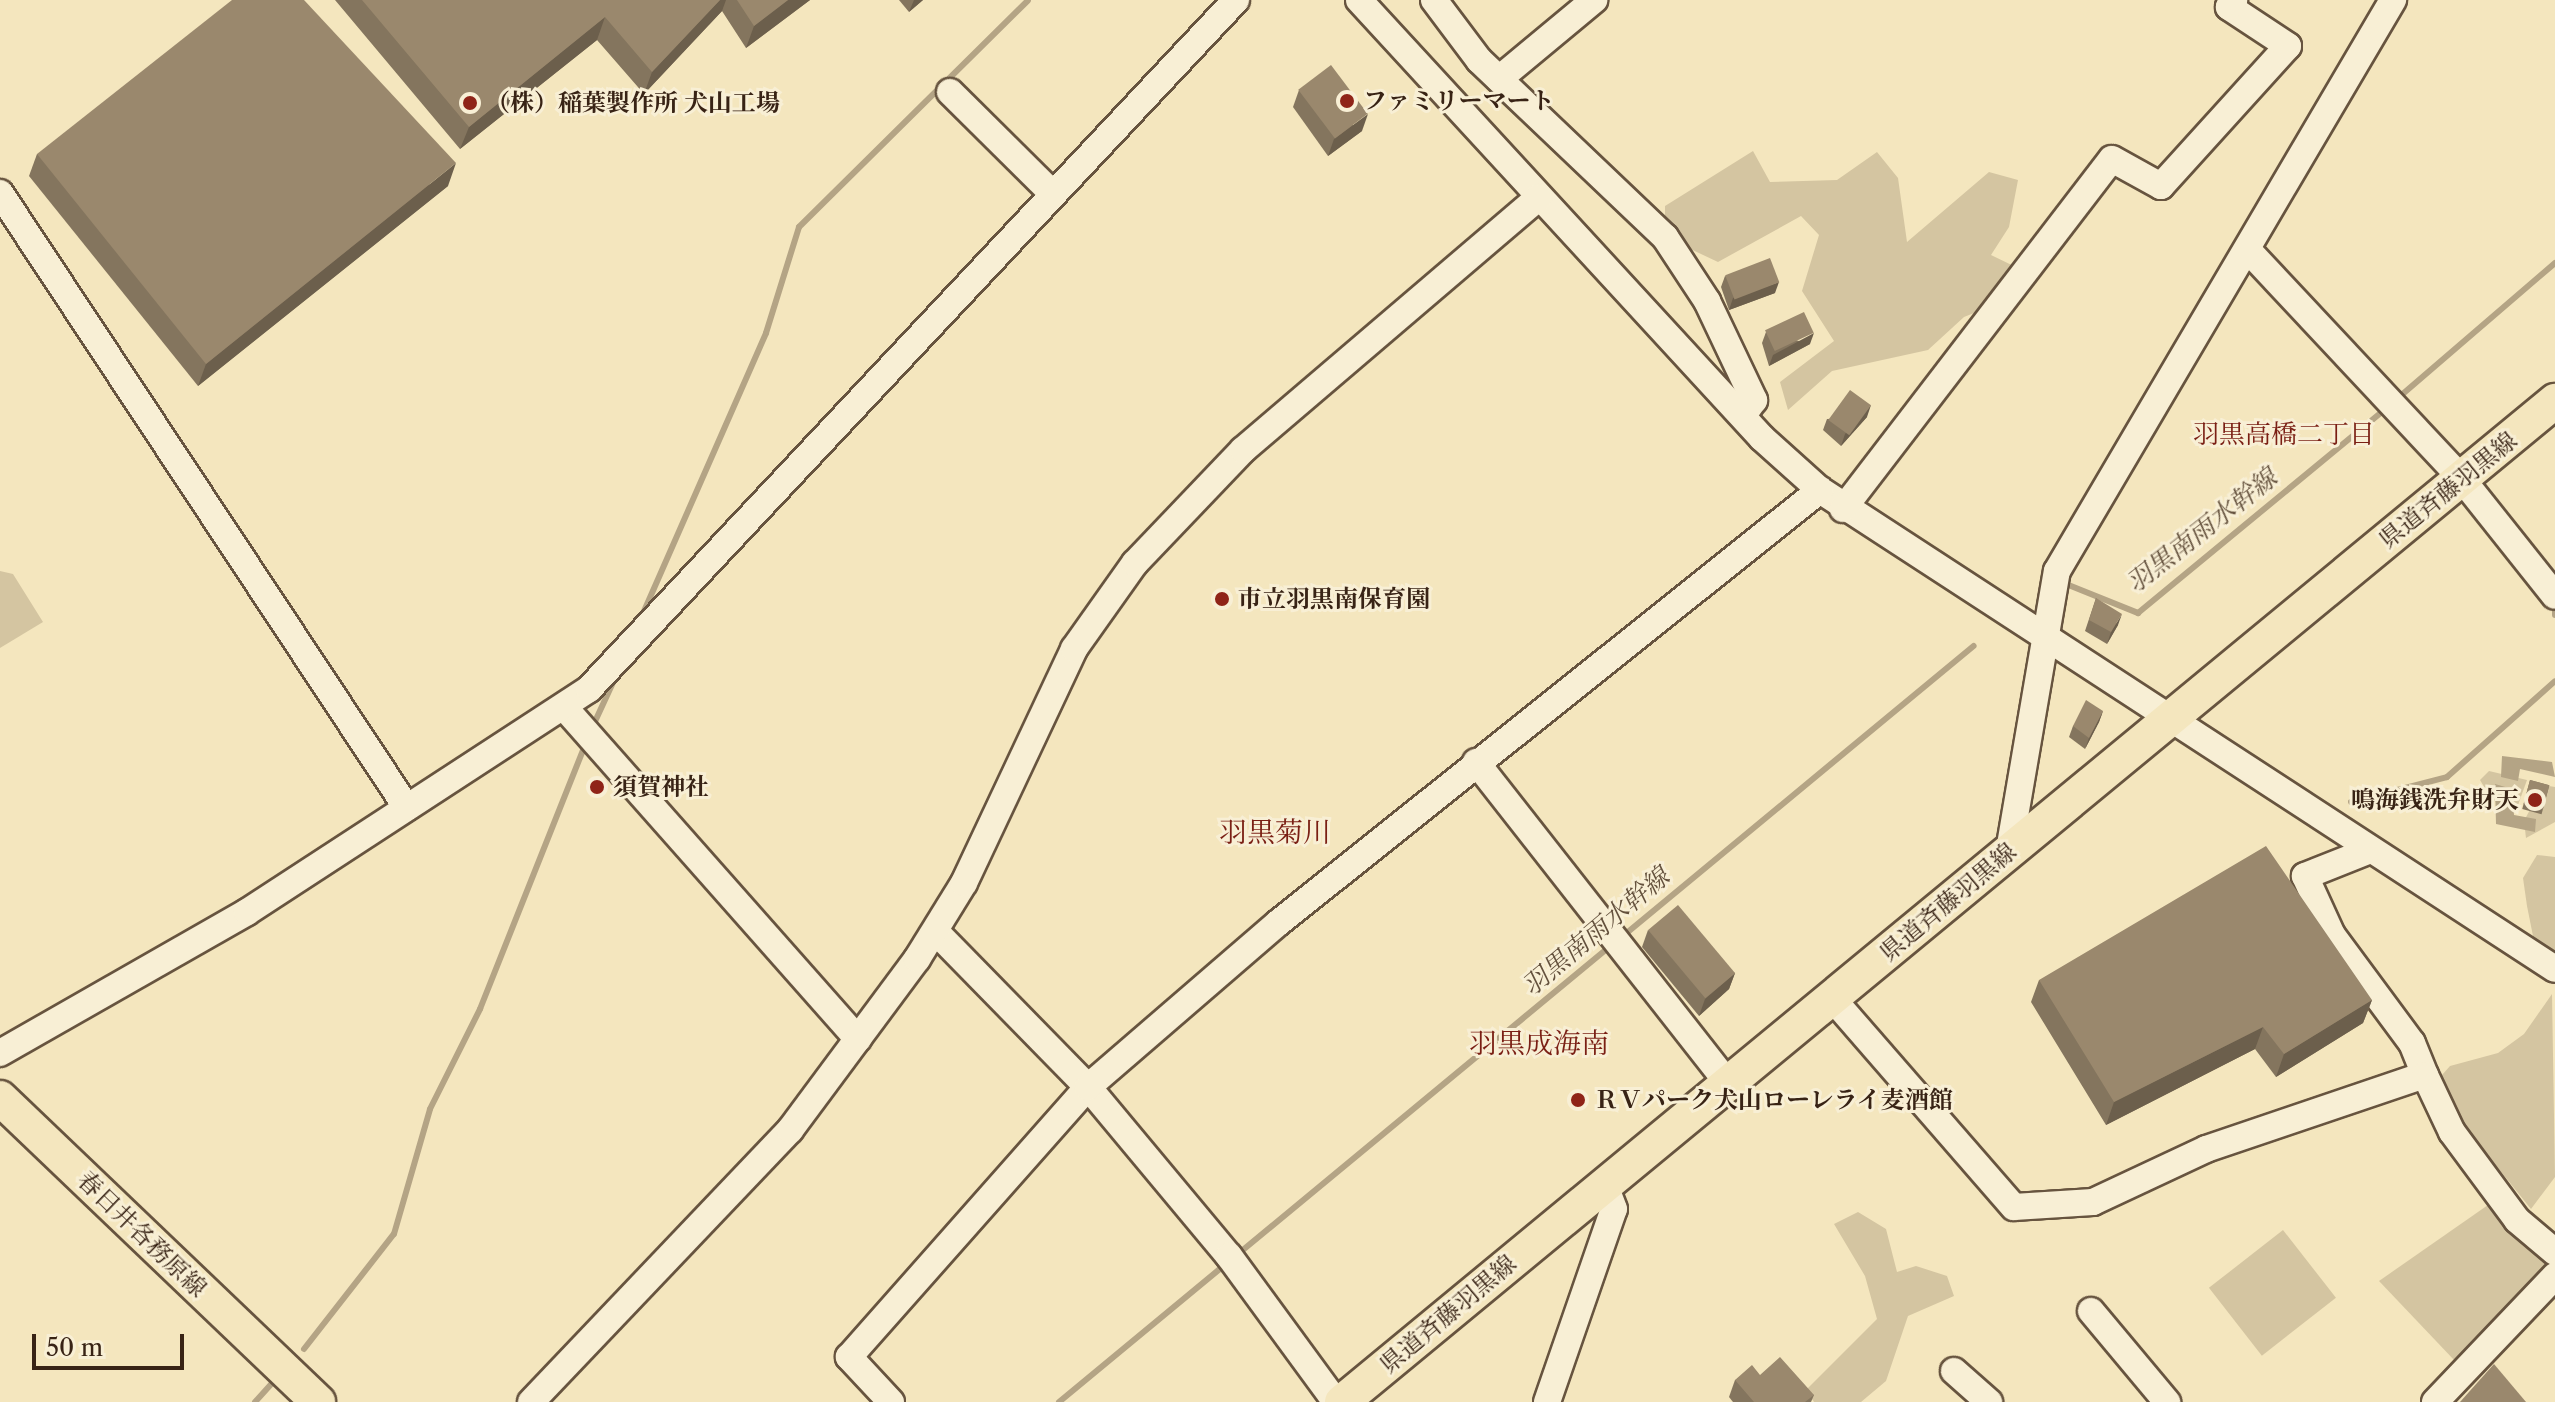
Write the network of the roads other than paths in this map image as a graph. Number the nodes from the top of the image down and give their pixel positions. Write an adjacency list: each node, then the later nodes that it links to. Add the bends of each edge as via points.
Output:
1 (1236, 0): 10 (street)
2 (1359, 0): 11 (street)
3 (1434, 0): 7 (street)
4 (1594, 0): 7 (street)
5 (2234, 0): 17 (street, via 2229,7 2288,46 2161,186 2112,159)
6 (2393, 0): 12 (street)
7 (1499, 79): 14 (street, via 1665,237 1707,301 1754,400)
8 (950, 92): 10 (street)
9 (0, 193): 23 (street)
10 (1053, 194): 20 (street, via 699,575)
11 (1539, 197): 14 (street); 26 (street, via 1243,450 1135,563 1074,649)
12 (2248, 250): 15 (street); 19 (street, via 2057,571)
13 (2555, 401): 15 (main road, 県道斉藤羽黒線)
14 (1743, 415): 16 (street)
15 (2462, 479): 18 (street); 21 (main road, 県道斉藤羽黒線)
16 (1820, 490): 17 (street); 22 (street)
17 (1843, 509): 19 (street)
18 (2555, 596)
19 (2042, 640): 21 (street); 24 (street)
20 (565, 708): 23 (street); 29 (street)
21 (2165, 722): 24 (main road, 県道斉藤羽黒線); 25 (street)
22 (1476, 762): 32 (street); 33 (street)
23 (407, 808): 30 (street, via 247,912)
24 (2009, 851): 28 (main road, 県道斉藤羽黒線)
25 (2368, 851): 27 (street); 31 (street, via 2305,876 2332,935 2412,1043)
26 (936, 932): 29 (street); 33 (street)
27 (2555, 969)
28 (1832, 998): 31 (street, via 2014,1207 2093,1202 2206,1149); 32 (main road, 県道斉藤羽黒線)
29 (858, 1039): 41 (street, via 790,1130)
30 (0, 1053)
31 (2425, 1075): 36 (street, via 2461,1144 2517,1220)
32 (1728, 1083): 35 (main road, 県道斉藤羽黒線)
33 (1088, 1087): 42 (street, via 849,1357); 43 (street, via 1233,1261)
34 (0, 1098): 40 (main road, 春日井各務原線)
35 (1605, 1185): 43 (main road, 県道斉藤羽黒線); 44 (street, via 1614,1209)
36 (2555, 1252)
37 (2555, 1276): 47 (street)
38 (2091, 1311): 46 (street)
39 (1954, 1371): 45 (street)
40 (318, 1402)
41 (531, 1402)
42 (891, 1402)
43 (1339, 1402)
44 (1547, 1402)
45 (1989, 1402)
46 (2167, 1402)
47 (2435, 1402)

